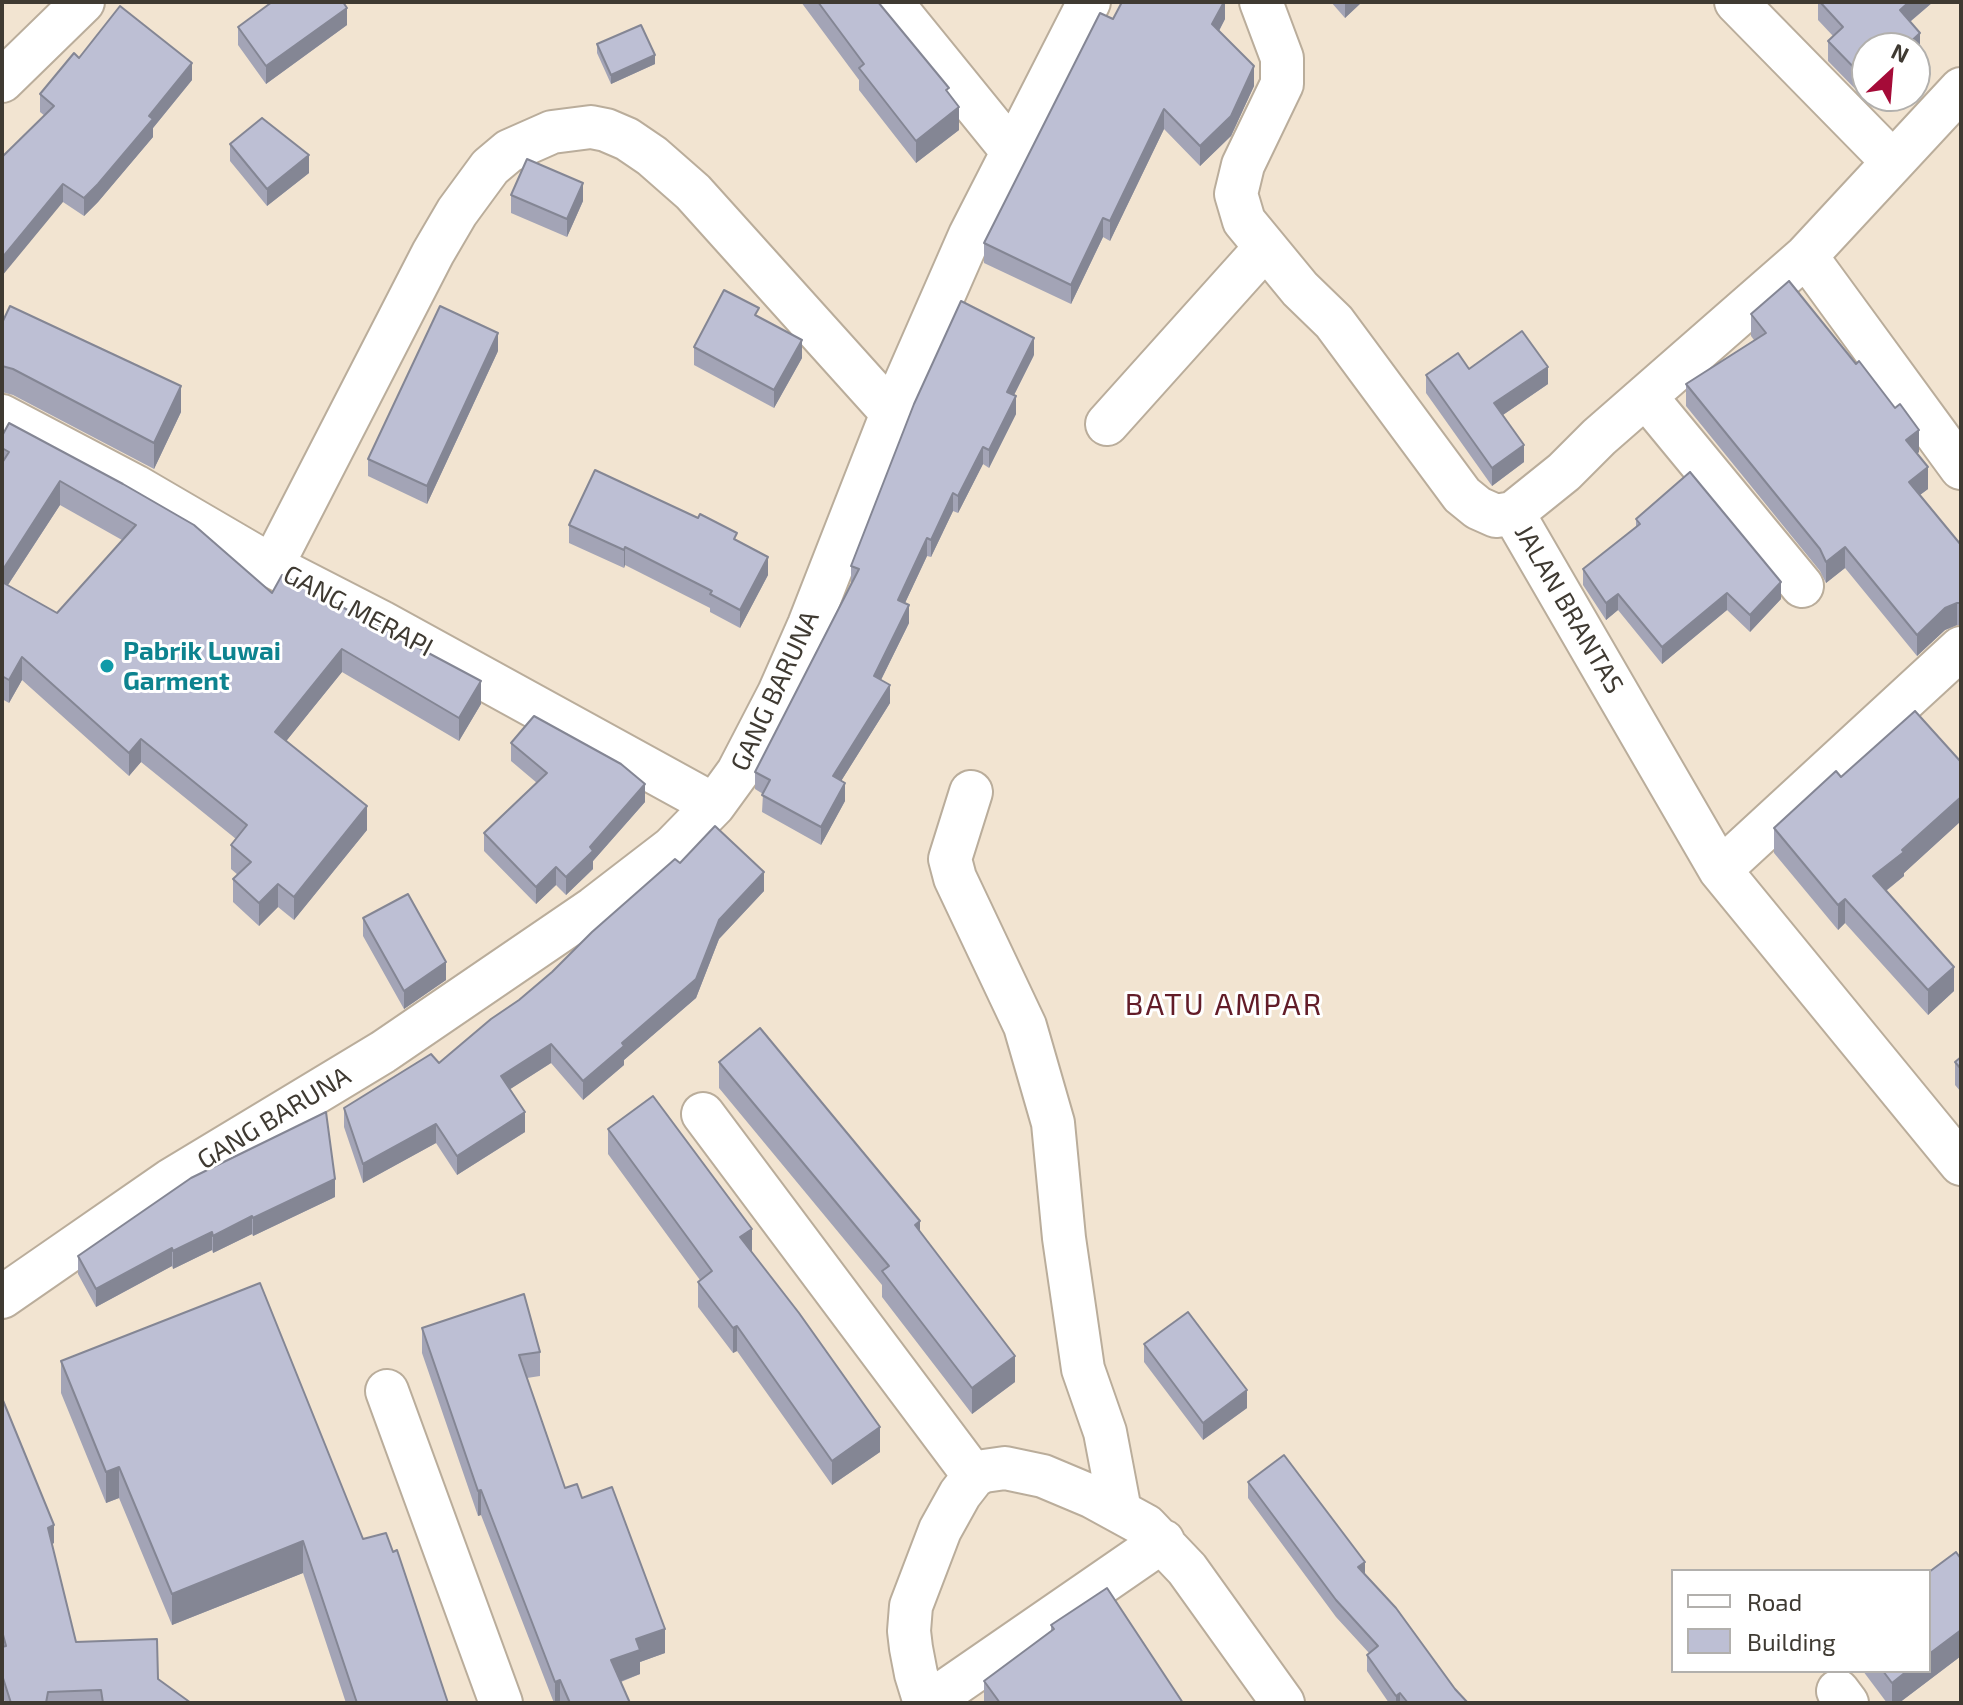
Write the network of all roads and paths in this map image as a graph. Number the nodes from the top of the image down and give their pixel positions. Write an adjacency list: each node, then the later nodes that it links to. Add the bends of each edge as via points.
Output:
1 (83, 2): 6 (street)
2 (891, 2): 8 (street)
3 (1089, 2): 8 (street, GANG BARUNA)
4 (1261, 2): 10 (street, via 1282,58 1282,84 1243,165 1236,194 1244,221)
5 (1736, 2): 9 (street)
6 (2, 81)
7 (1961, 89): 9 (street, JALAN BRANTAS)
8 (1012, 151): 13 (street, GANG BARUNA)
9 (1893, 162): 11 (street, JALAN BRANTAS)
10 (1265, 248): 15 (street); 17 (street, via 1334,322 1462,495 1496,516)
11 (1806, 256): 12 (street, JALAN BRANTAS); 16 (street)
12 (1646, 397): 17 (street, JALAN BRANTAS); 19 (street)
13 (892, 413): 18 (street, via 693,192 652,156 606,130 552,132 509,151 490,167 457,212); 22 (street, GANG BARUNA, via 779,693 745,762)
14 (2, 416): 18 (street, GANG MERAPI)
15 (1107, 424)
16 (1961, 468)
17 (1513, 513): 23 (street, JALAN BRANTAS)
18 (272, 566): 22 (street, GANG MERAPI)
19 (1802, 586)
20 (1961, 648): 23 (street)
21 (971, 792): 29 (street, via 950,859 1025,1026 1053,1123 1083,1369 1105,1432)
22 (714, 805): 26 (street, GANG BARUNA, via 672,848 594,908 383,1052 171,1180)
23 (1720, 870): 25 (street, JALAN BRANTAS)
24 (703, 1114): 28 (street)
25 (1961, 1164)
26 (2, 1297)
27 (387, 1391): 31 (street)
28 (974, 1476): 29 (street, via 996,1468 1026,1471); 32 (street, via 951,1507 911,1606 911,1648)
29 (1120, 1511): 30 (street)
30 (1163, 1541): 32 (street); 33 (street)
31 (501, 1703)
32 (927, 1703)
33 (1283, 1703)

